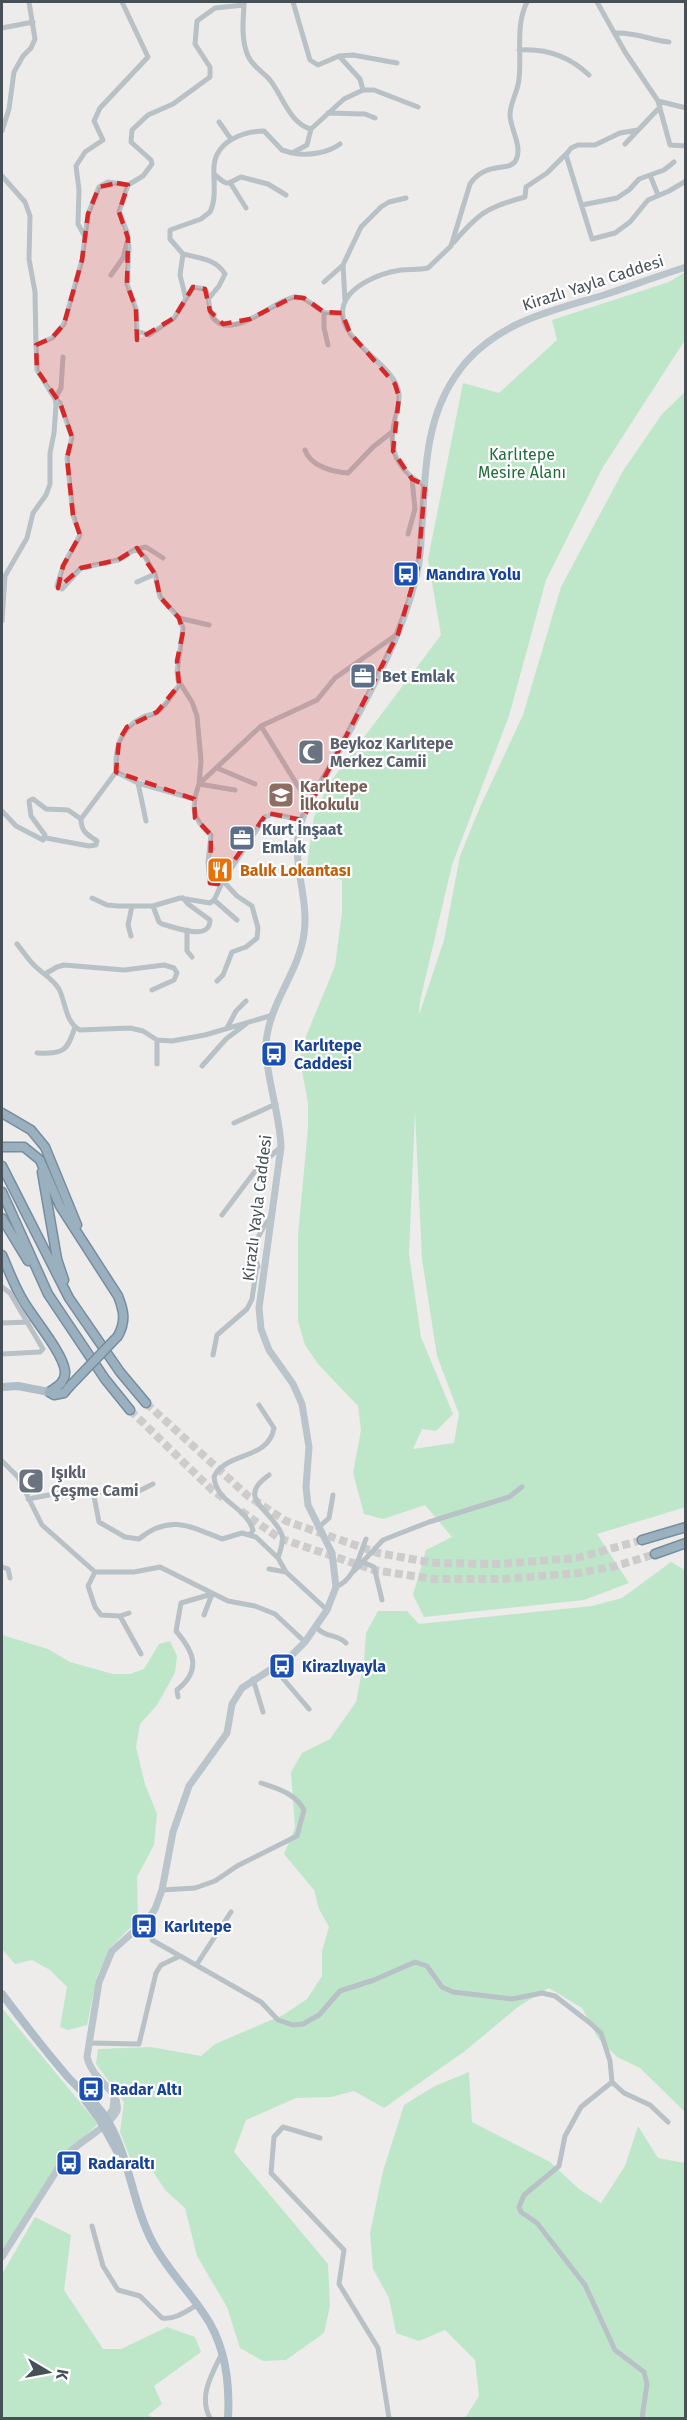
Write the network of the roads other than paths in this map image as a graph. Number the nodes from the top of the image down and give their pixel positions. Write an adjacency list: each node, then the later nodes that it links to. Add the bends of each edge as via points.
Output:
1 (29, 2): 7 (street)
2 (122, 2): 43 (street, via 148,57 100,108 94,121 103,140 86,152 76,166 78,224)
3 (293, 2): 12 (street, via 310,60 318,65)
4 (527, 2): 11 (street)
5 (597, 2): 9 (street)
6 (244, 3): 22 (street, via 243,34 251,62 270,81 288,110); 37 (street, via 215,8 197,21 195,44 210,67 210,77 136,124 131,142 152,165)
7 (33, 22): 8 (street); 23 (street, via 35,39 14,72)
8 (2, 28)
9 (616, 33): 10 (street, via 629,32); 16 (street)
10 (669, 42)
11 (519, 50): 14 (street, via 556,53); 45 (street, via 519,81 510,115 518,150 516,160 510,166 486,169 474,177)
12 (339, 56): 13 (street); 15 (street, via 360,79)
13 (397, 63)
14 (590, 75)
15 (363, 90): 17 (street, via 374,90); 19 (street)
16 (659, 104): 18 (street); 24 (street); 28 (street, via 670,145)
17 (418, 107)
18 (686, 108)
19 (328, 113): 20 (street); 22 (street)
20 (375, 118)
21 (219, 122): 25 (street)
22 (311, 129): 30 (street, via 307,145)
23 (2, 130)
24 (638, 130): 27 (street); 29 (street)
25 (231, 139): 30 (street, via 244,132 264,131 282,150); 32 (street, via 214,162)
26 (340, 144): 30 (street, via 333,150)
27 (625, 144)
28 (686, 146)
29 (568, 151): 41 (street); 45 (street, via 547,173 526,187 525,197 492,207)
30 (292, 153)
31 (674, 162): 33 (street)
32 (214, 175): 36 (street); 46 (street, via 210,212 170,230 170,239)
33 (650, 175): 39 (street); 41 (street, via 639,179 617,198)
34 (2, 176): 56 (street, via 25,202 30,216)
35 (686, 181): 39 (street)
36 (231, 184): 38 (street, via 245,178 268,184); 42 (street)
37 (128, 185): 43 (street, via 108,182 99,188 87,214); 44 (street, via 119,212)
38 (286, 195)
39 (658, 195): 41 (street, via 615,233 592,239)
40 (406, 198): 47 (street, via 389,202 370,216)
41 (582, 205)
42 (246, 208)
43 (85, 237): 56 (street, via 64,324 52,338)
44 (128, 238): 49 (street, via 123,258); 52 (street, via 127,284 136,309 137,331 144,335 154,333 174,318)
45 (451, 246): 53 (street, via 428,268 400,270 365,283 352,290)
46 (183, 254): 51 (street, via 220,266 225,274); 52 (street, via 180,275)
47 (343, 265): 50 (street); 53 (street)
48 (686, 267): 63 (main road, Kirazlı Yayla Caddesi, via 517,323 476,351 441,399 431,433)
49 (111, 275)
50 (324, 282)
51 (210, 297): 52 (street, via 205,289 193,287); 54 (street, via 210,311 223,324 250,320 293,297 304,298)
52 (186, 298)
53 (345, 300): 55 (street)
54 (324, 312): 55 (street); 57 (street)
55 (342, 313): 60 (street, via 350,333 398,390)
56 (36, 345): 59 (street, via 37,370)
57 (328, 345)
58 (63, 357): 59 (street, via 61,388)
59 (55, 399): 65 (street, via 72,437 67,458 73,515 80,535 57,586 62,589 81,568 113,562); 69 (street, via 50,488 33,513 27,538 7,572)
60 (392, 432): 61 (street, via 348,473 317,465); 62 (street, via 393,451)
61 (305, 450)
62 (412, 479): 63 (street); 64 (street, via 415,509)
63 (424, 485): 73 (main road, Kirazlı Yayla Caddesi, via 418,567)
64 (408, 534)
65 (136, 549): 66 (street, via 146,547); 67 (street)
66 (164, 558)
67 (155, 574): 68 (street); 70 (street, via 160,597)
68 (137, 582)
69 (2, 604): 71 (street)
70 (179, 618): 72 (street); 74 (street, via 183,632 177,661)
71 (2, 621)
72 (209, 625)
73 (398, 634): 75 (street, via 335,678 317,700); 83 (main road, Kirazlı Yayla Caddesi)
74 (180, 684): 77 (street, via 157,712 127,727 117,746); 79 (street, via 197,716)
75 (261, 726): 76 (street); 83 (street)
76 (217, 768): 79 (street); 80 (street)
77 (116, 772): 78 (street); 85 (street)
78 (138, 783): 82 (street); 86 (street)
79 (199, 783): 81 (street); 82 (street)
80 (255, 784)
81 (235, 790)
82 (194, 799): 89 (street, via 195,818 211,835 210,884)
83 (309, 804): 87 (main road, Kirazlı Yayla Caddesi)
84 (2, 811): 88 (street, via 24,831 42,840)
85 (81, 819): 88 (street, via 82,828 97,841 96,845); 88 (street, via 68,810 49,810 30,799 31,816)
86 (146, 820)
87 (302, 820): 89 (street, via 268,814); 104 (main road, Kirazlı Yayla Caddesi, via 296,862 305,904 304,934 296,965)
88 (46, 838)
89 (223, 881): 92 (street); 101 (street, via 252,906 258,933 252,942 232,952)
90 (92, 898): 93 (street, via 107,905)
91 (183, 898): 92 (street, via 207,903); 94 (street); 96 (street, via 210,920 210,926 202,932)
92 (214, 900): 95 (street)
93 (132, 906): 94 (street); 97 (street, via 128,925)
94 (153, 906): 96 (street, via 159,922)
95 (237, 920)
96 (187, 930): 99 (street, via 187,951)
97 (131, 936)
98 (17, 944): 100 (street)
99 (192, 957)
100 (45, 974): 102 (street, via 64,965 124,970 164,965 174,968 174,980); 106 (street, via 61,992)
101 (217, 981)
102 (152, 990)
103 (246, 1001): 107 (street)
104 (273, 1015): 105 (street); 112 (main road, Kirazlı Yayla Caddesi, via 267,1037 267,1060)
105 (250, 1022): 107 (street); 111 (street, via 226,1039)
106 (75, 1027): 108 (street, via 86,1032 130,1028); 109 (street, via 63,1051)
107 (227, 1028): 108 (street, via 172,1041)
108 (157, 1040): 110 (street)
109 (37, 1053)
110 (157, 1064)
111 (202, 1066)
112 (276, 1104): 114 (street); 115 (main road, Kirazlı Yayla Caddesi)
113 (2, 1113): 124 (highway, via 32,1130 45,1147)
114 (234, 1123)
115 (281, 1146): 120 (street, via 259,1166); 121 (main road, Kirazlı Yayla Caddesi)
116 (2, 1147): 117 (highway, via 24,1147)
117 (40, 1160): 124 (highway, via 60,1206); 131 (highway, via 57,1259)
118 (2, 1166): 131 (highway)
119 (2, 1192): 130 (highway)
120 (222, 1215)
121 (271, 1217): 126 (street, via 255,1245); 127 (main road, Kirazlı Yayla Caddesi)
122 (2, 1218): 130 (highway)
123 (2, 1246): 128 (highway)
124 (86, 1248): 137 (highway, bridge, via 118,1296 124,1326 64,1394)
125 (2, 1255): 128 (highway)
126 (257, 1265): 127 (street); 135 (street, via 252,1299 247,1309 217,1335)
127 (262, 1275): 149 (main road, Kirazlı Yayla Caddesi, via 261,1329 269,1350 302,1404 309,1446 308,1505)
128 (15, 1284): 137 (highway, via 62,1359 64,1380)
129 (2, 1287): 132 (street)
130 (48, 1294): 140 (highway)
131 (69, 1298): 138 (highway)
132 (28, 1322): 133 (street); 134 (street, via 43,1349)
133 (2, 1323)
134 (2, 1354)
135 (213, 1355)
136 (2, 1387): 137 (main road)
137 (49, 1392)
138 (146, 1403)
139 (259, 1405): 150 (street, via 274,1428 272,1435 258,1451 229,1462 214,1477 232,1506 247,1515 253,1530)
140 (130, 1410)
141 (2, 1461): 147 (street, via 18,1477)
142 (270, 1475): 155 (street, via 254,1490 255,1498 283,1537)
143 (153, 1484): 145 (street, via 129,1496)
144 (522, 1487): 156 (street, via 509,1497 383,1540)
145 (93, 1491): 147 (street, via 70,1491); 150 (street, via 99,1522 125,1537 139,1539 155,1526 180,1524 222,1539 242,1533)
146 (333, 1495): 149 (street, via 329,1518)
147 (28, 1500): 160 (street, via 42,1525)
148 (686, 1527): 152 (highway)
149 (318, 1528): 163 (main road, Kirazlı Yayla Caddesi, via 332,1553)
150 (250, 1535): 155 (street)
151 (366, 1539): 159 (street)
152 (642, 1540)
153 (686, 1543): 154 (highway)
154 (655, 1554)
155 (278, 1558): 161 (street)
156 (363, 1562): 159 (street); 165 (street, via 374,1567)
157 (2, 1567): 162 (street, via 8,1569)
158 (269, 1569): 161 (street)
159 (354, 1571): 163 (street)
160 (95, 1572): 164 (street, via 160,1567); 169 (street, via 88,1586 95,1607 100,1615)
161 (286, 1572): 166 (street)
162 (10, 1578)
163 (336, 1587): 166 (main road, Kirazlı Yayla Caddesi)
164 (212, 1594): 168 (street); 171 (street, via 275,1614); 176 (street, via 182,1604 176,1631 186,1643 194,1666 188,1681 177,1690)
165 (382, 1600)
166 (327, 1610): 170 (main road, Kirazlı Yayla Caddesi)
167 (129, 1613): 169 (street)
168 (204, 1615)
169 (120, 1616): 173 (street)
170 (316, 1627): 171 (main road, Kirazlı Yayla Caddesi); 172 (street)
171 (305, 1642): 174 (main road, Kirazlı Yayla Caddesi)
172 (346, 1643)
173 (141, 1654)
174 (274, 1668): 175 (main road, Kirazlı Yayla Caddesi); 177 (street)
175 (253, 1679): 178 (street); 180 (main road, Kirazlı Yayla Caddesi, via 232,1704 227,1733 189,1786 173,1833)
176 (178, 1697)
177 (309, 1709)
178 (263, 1712)
179 (261, 1783): 180 (street, via 285,1791 299,1801 304,1810 297,1836 215,1881 195,1888)
180 (162, 1890): 182 (main road, Kirazlı Yayla Caddesi)
181 (231, 1912): 184 (street)
182 (149, 1918): 183 (street, via 153,1924 152,1940); 188 (main road, Kirazlı Yayla Caddesi, via 112,1951 99,1982)
183 (180, 1957): 184 (street); 188 (street, via 161,1965 156,1973 139,2044)
184 (197, 1964): 189 (street, via 261,2002 278,2020 292,2025 314,2019 346,1988 411,1962 427,1966 442,1987 453,1992 512,1999 547,1993 601,2033)
185 (2, 1994): 187 (main road)
186 (2, 2000): 187 (main road)
187 (24, 2025): 190 (main road)
188 (89, 2043): 191 (main road, Kirazlı Yayla Caddesi, via 90,2067)
189 (612, 2082): 195 (street, via 624,2093 650,2105); 206 (street, via 581,2107 565,2136 559,2166 524,2195 519,2207 537,2223 585,2285 615,2350 644,2372)
190 (76, 2086): 192 (main road); 194 (main road)
191 (114, 2097): 192 (main road, via 110,2108); 193 (main road, via 118,2101); 194 (main road)
192 (100, 2110): 194 (main road)
193 (117, 2111): 194 (main road); 197 (main road)
194 (106, 2122): 196 (main road); 197 (main road)
195 (668, 2122)
196 (91, 2134): 197 (main road); 200 (main road, via 66,2156)
197 (113, 2138): 201 (main road, via 153,2243)
198 (320, 2138): 205 (street, via 284,2127 274,2137 271,2173 344,2250 339,2284 378,2348)
199 (92, 2226): 201 (street, via 103,2266 118,2290 140,2296 166,2319)
200 (2, 2257)
201 (197, 2305): 202 (main road)
202 (223, 2352): 203 (street, via 208,2383 204,2403); 204 (main road)
203 (210, 2418)
204 (228, 2418)
205 (389, 2418)
206 (642, 2418)

